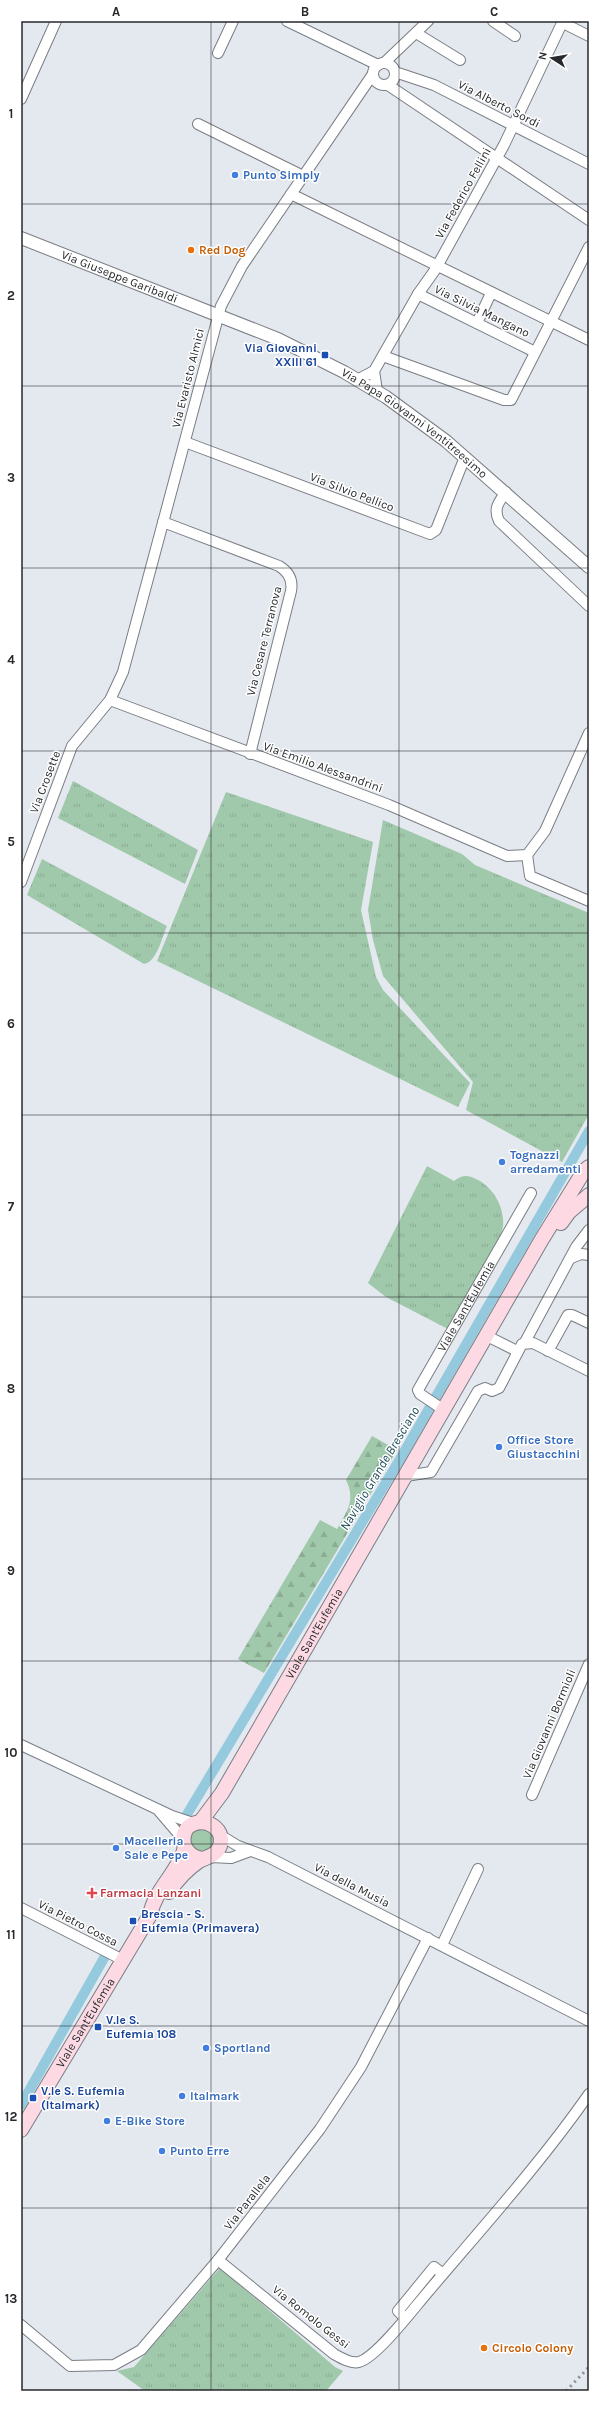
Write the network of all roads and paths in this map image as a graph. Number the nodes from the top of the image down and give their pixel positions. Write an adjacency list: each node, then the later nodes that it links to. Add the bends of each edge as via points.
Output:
1 (56, 21): 15 (street)
2 (233, 21): 10 (street)
3 (287, 21): 12 (street, Via Alberto Sordi)
4 (428, 21): 7 (street, Via Evaristo Almici)
5 (493, 21): 8 (street)
6 (563, 22): 9 (street); 17 (street, Via Federico Fellini)
7 (416, 33): 11 (street); 12 (street, Via Evaristo Almici)
8 (515, 36)
9 (589, 36)
10 (218, 53)
11 (460, 60)
12 (385, 66): 13 (street); 13 (street, via 393,81); 14 (street, Via Evaristo Almici); 17 (street, Via Alberto Sordi, via 434,85)
13 (383, 84): 14 (street, Via Evaristo Almici, via 372,85); 18 (street)
14 (360, 93): 20 (street, Via Evaristo Almici)
15 (21, 99)
16 (198, 124): 20 (street)
17 (513, 126): 18 (street, Via Federico Fellini); 19 (street, Via Alberto Sordi)
18 (496, 159): 22 (street); 25 (street, Via Federico Fellini)
19 (589, 164)
20 (303, 176): 21 (street, Via Evaristo Almici)
21 (291, 194): 25 (street); 28 (street, Via Evaristo Almici, via 239,271)
22 (589, 220)
23 (21, 238): 28 (street, Via Giuseppe Garibaldi)
24 (589, 247): 29 (street)
25 (437, 266): 26 (street); 27 (street, Via Federico Fellini)
26 (491, 293): 29 (street); 30 (street)
27 (418, 294): 30 (street, Via Silvia Mangano); 33 (street, Via Federico Fellini)
28 (218, 315): 35 (street, Via Papa Giovanni Ventitreesimo, via 295,346); 37 (street, Via Evaristo Almici)
29 (551, 322): 31 (street); 32 (street)
30 (477, 323): 32 (street, Via Silvia Mangano)
31 (589, 340)
32 (535, 352): 33 (street, via 513,399 508,400)
33 (383, 356): 34 (street, Via Federico Fellini)
34 (374, 371): 35 (street); 36 (street)
35 (358, 380): 36 (street, Via Papa Giovanni Ventitreesimo)
36 (377, 391): 38 (street, Via Papa Giovanni Ventitreesimo)
37 (185, 442): 38 (street, Via Silvio Pellico, via 430,534 436,530); 40 (street, Via Evaristo Almici)
38 (465, 457): 39 (street, Via Papa Giovanni Ventitreesimo)
39 (506, 492): 41 (street, Via Papa Giovanni Ventitreesimo); 42 (street, via 496,506 495,514 499,521)
40 (163, 522): 43 (street, Via Evaristo Almici, via 126,662); 45 (street, Via Cesare Terranova, via 279,566 291,579 291,591)
41 (587, 563)
42 (589, 606)
43 (110, 700): 45 (street, Via Emilio Alessandrini); 47 (street, Via Crosette, via 72,746)
44 (589, 733): 46 (street, via 545,831)
45 (250, 754): 46 (street, Via Emilio Alessandrini, via 389,806 507,856)
46 (527, 855): 48 (street, via 530,876)
47 (21, 882)
48 (589, 901)
49 (587, 1170): 50 (main road, Viale Sant'Eufemia, via 583,1186); 56 (main road, Viale Sant'Eufemia, via 550,1226)
50 (589, 1192)
51 (531, 1194): 63 (street, Viale Sant'Eufemia, via 419,1387 418,1392)
52 (589, 1195): 56 (main road, Viale Sant'Eufemia, via 569,1212)
53 (587, 1233): 54 (street, via 583,1248); 55 (street)
54 (588, 1255): 55 (street)
55 (571, 1258): 59 (street)
56 (521, 1278): 58 (main road, Viale Sant'Eufemia)
57 (589, 1323): 61 (street, via 572,1314 568,1315)
58 (487, 1336): 60 (street); 63 (main road, Viale Sant'Eufemia)
59 (525, 1342): 60 (street); 61 (street)
60 (517, 1351): 64 (street, via 499,1388 478,1391 431,1472)
61 (548, 1351): 62 (street)
62 (589, 1371)
63 (440, 1407): 64 (main road, Viale Sant'Eufemia)
64 (406, 1476): 67 (main road, Viale Sant'Eufemia)
65 (589, 1664): 68 (street, Via Giovanni Bormioli)
66 (21, 1745): 69 (street)
67 (222, 1792): 70 (main road, Viale Sant'Eufemia); 71 (main road, Viale Sant'Eufemia)
68 (532, 1795)
69 (155, 1807): 70 (street, via 172,1816); 72 (street)
70 (197, 1822): 71 (main road, via 210,1823); 72 (main road, Viale Sant'Eufemia, via 185,1832)
71 (218, 1832): 73 (street, Via della Musia); 74 (main road, Viale Sant'Eufemia, via 218,1850)
72 (184, 1844): 74 (main road, via 190,1855); 77 (main road, Viale Sant'Eufemia, via 179,1862 153,1901)
73 (250, 1851): 74 (street, via 231,1858); 78 (street, Via della Musia, via 268,1857)
74 (206, 1858): 77 (main road, Viale Sant'Eufemia, via 181,1877 160,1906)
75 (478, 1869): 79 (street)
76 (21, 1908): 80 (street, Via Pietro Cossa)
77 (150, 1915): 80 (main road, Viale Sant'Eufemia)
78 (428, 1938): 79 (street, Via della Musia); 85 (street, Via Parallela, via 361,2067 320,2129)
79 (442, 1945): 81 (street, Via della Musia)
80 (123, 1960): 84 (main road, Viale Sant'Eufemia)
81 (585, 2019): 82 (street, Via della Musia)
82 (589, 2024)
83 (587, 2098): 85 (street, Via Romolo Gessi, via 534,2166 443,2274 434,2267 398,2311 405,2318 375,2352 359,2362 346,2360 334,2354)
84 (21, 2130)
85 (218, 2260): 86 (street, Via Parallela, via 142,2350 119,2363 70,2366)
86 (21, 2325)

